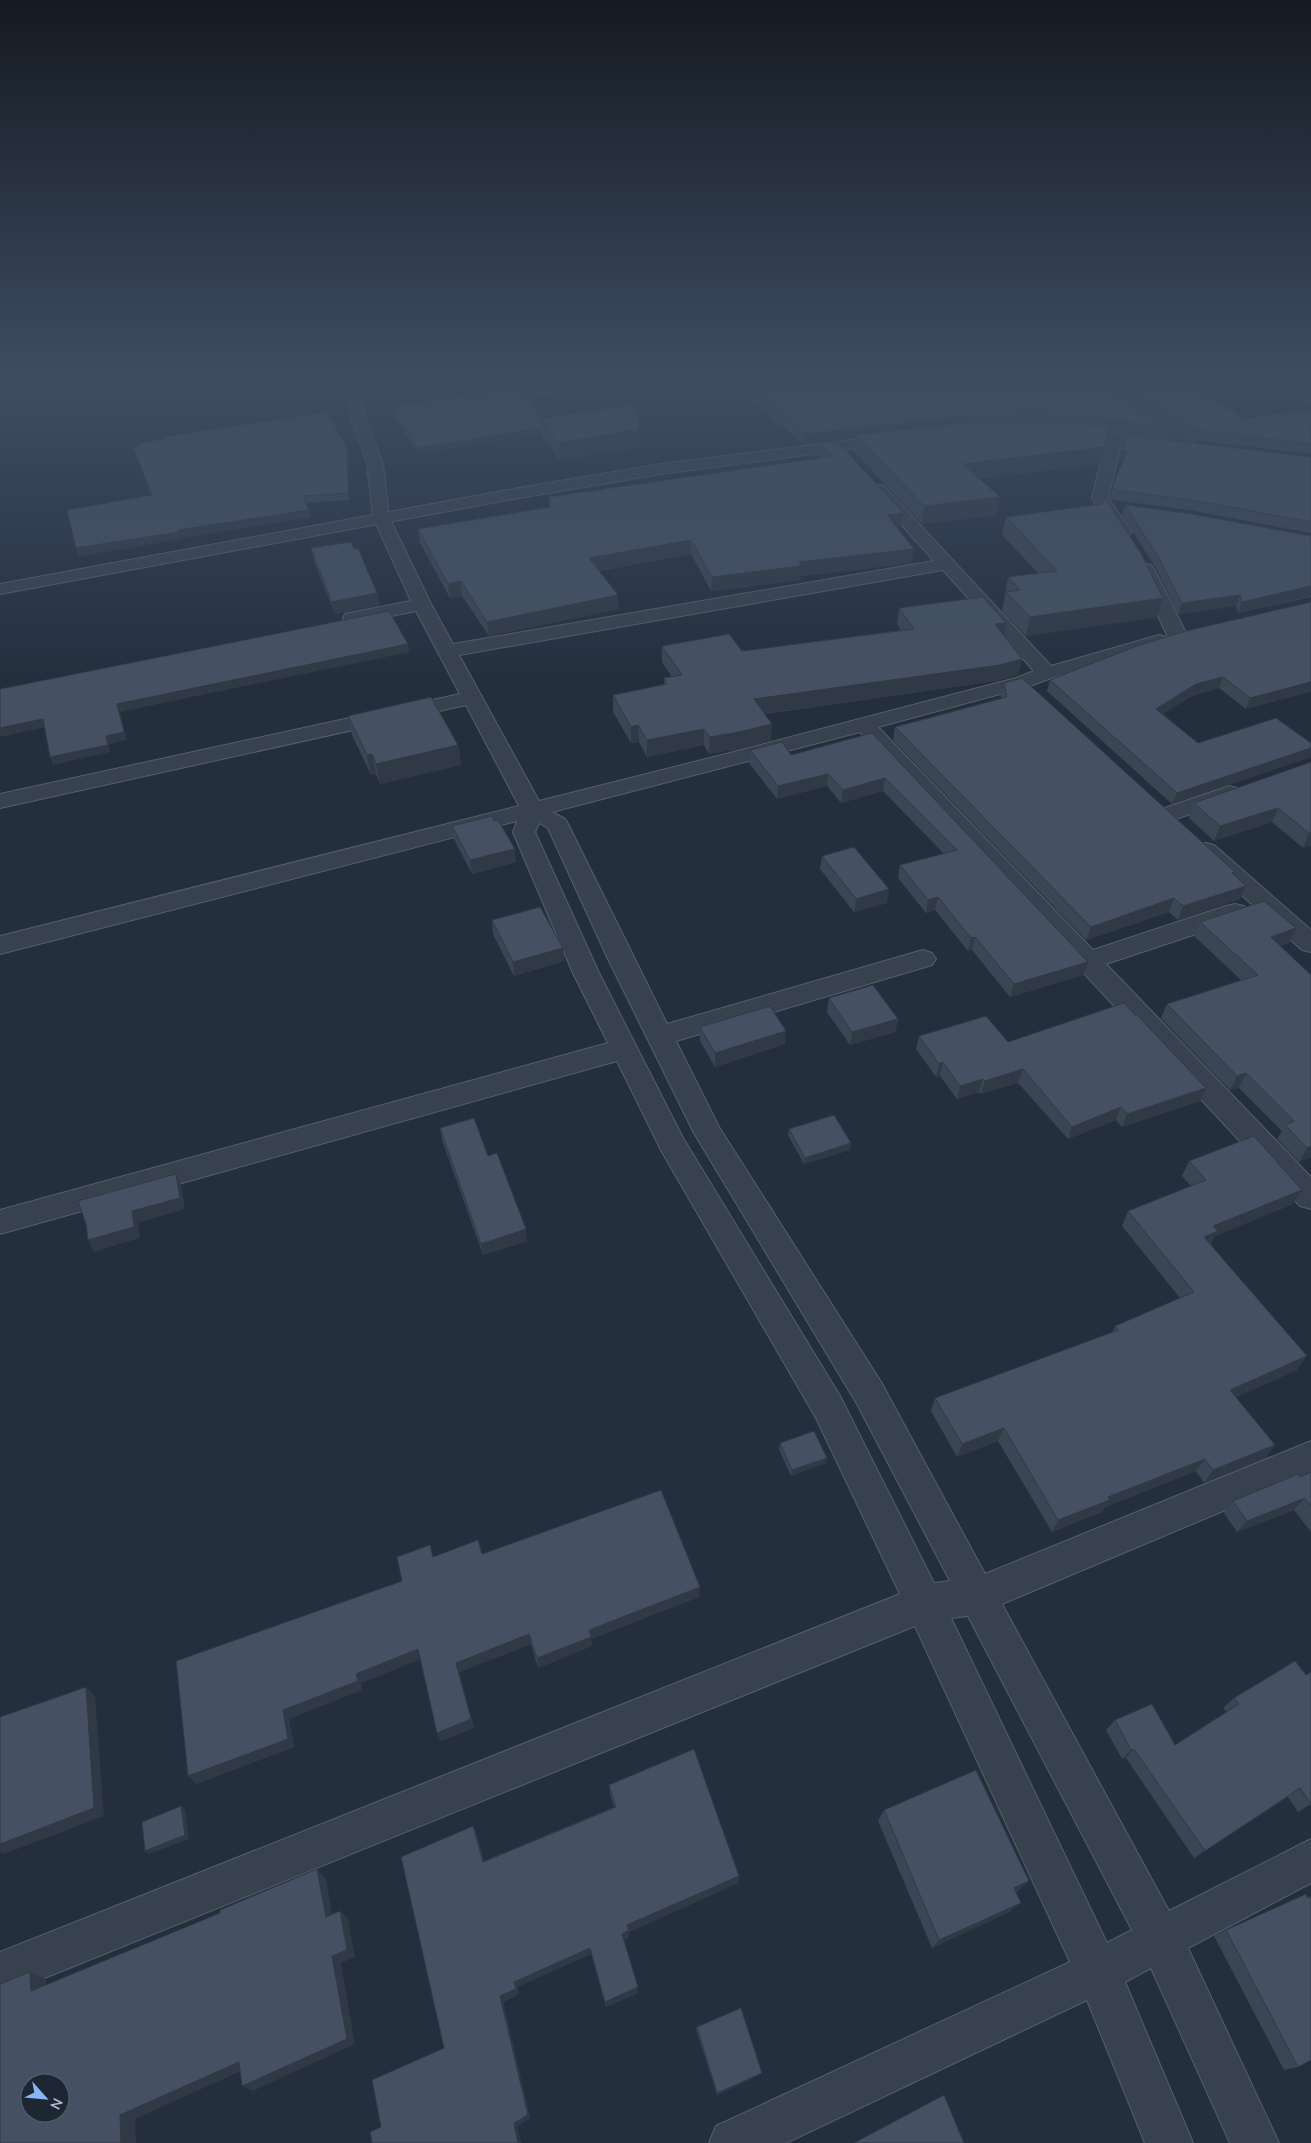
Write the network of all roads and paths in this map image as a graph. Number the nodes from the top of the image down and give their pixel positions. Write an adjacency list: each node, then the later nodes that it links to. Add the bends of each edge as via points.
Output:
1 (377, 479): 7 (street)
2 (603, 479): 7 (street)
3 (869, 479): 8 (street)
4 (1105, 479): 5 (street, via 1100,498)
5 (1107, 506): 6 (street); 13 (street, via 1187,633)
6 (1125, 509)
7 (381, 517): 9 (street); 10 (street)
8 (947, 564): 12 (street); 13 (street)
9 (0, 589)
10 (422, 604): 11 (street); 12 (street)
11 (336, 622)
12 (447, 651): 14 (street)
13 (1046, 672): 15 (street, via 1030,688)
14 (472, 698): 17 (street); 18 (street)
15 (865, 726): 18 (street); 23 (street)
16 (1248, 787): 19 (street, via 1160,808)
17 (0, 801)
18 (532, 810): 21 (street); 24 (street, via 557,824); 25 (street, via 524,832 586,973)
19 (1265, 902): 20 (street); 23 (street)
20 (1311, 944)
21 (0, 945)
22 (923, 959): 24 (street)
23 (1088, 962): 26 (street)
24 (660, 1036): 29 (street, via 708,1133 869,1393)
25 (624, 1049): 27 (street); 30 (street, via 672,1144 828,1407)
26 (1311, 1198)
27 (0, 1222)
28 (1311, 1457): 29 (street)
29 (977, 1596): 30 (street); 32 (street)
30 (924, 1602): 33 (street); 34 (street)
31 (1311, 1860): 32 (street)
32 (1160, 1938): 33 (street); 37 (street)
33 (1098, 1972): 35 (street); 36 (street)
34 (0, 1974)
35 (733, 2143)
36 (1169, 2143)
37 (1255, 2143)

